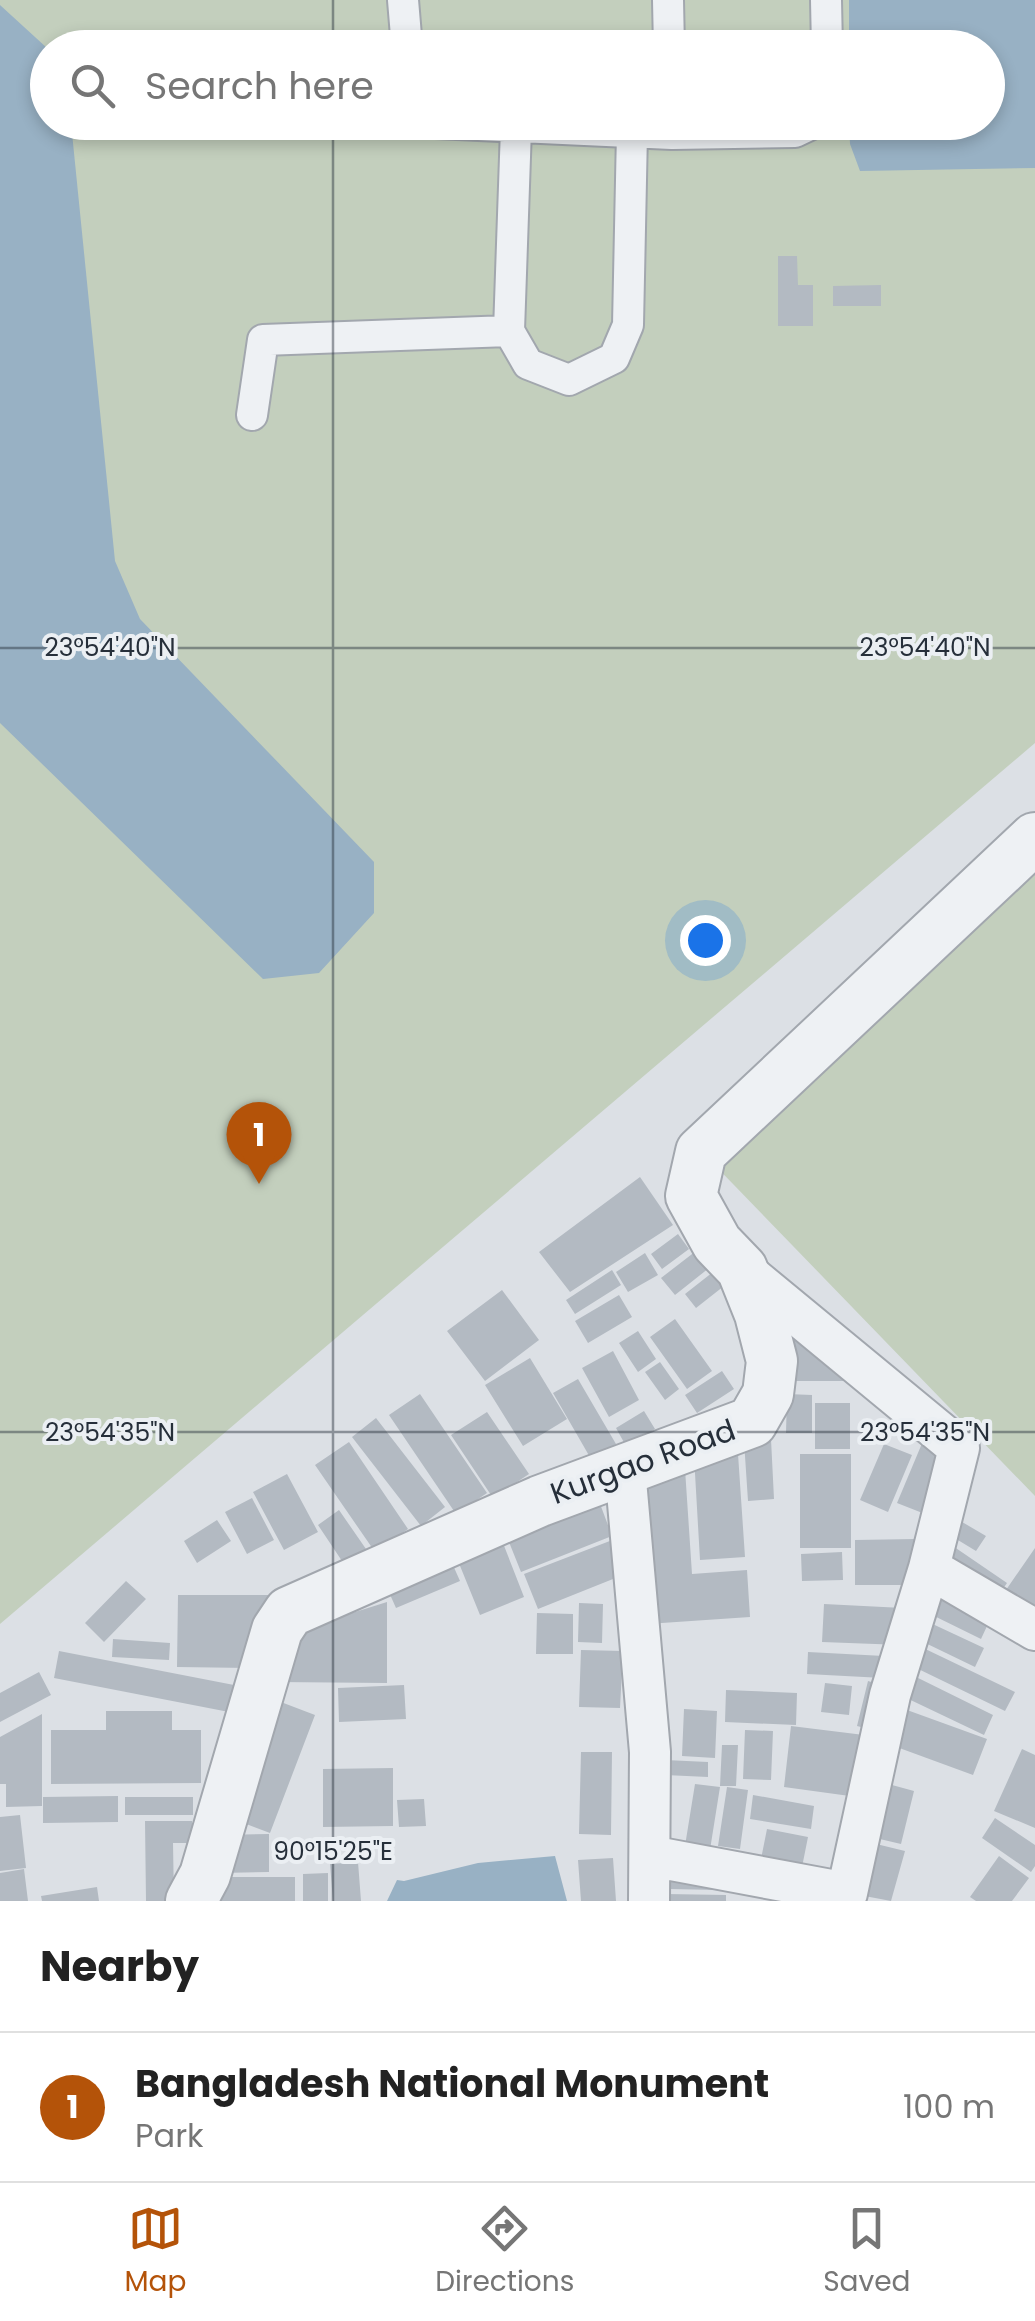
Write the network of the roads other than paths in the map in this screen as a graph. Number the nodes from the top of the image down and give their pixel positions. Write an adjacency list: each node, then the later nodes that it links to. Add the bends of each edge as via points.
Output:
1 (403, 0): 4 (street)
2 (668, 0): 5 (street)
3 (826, 0): 6 (street)
4 (406, 30)
5 (669, 30)
6 (827, 30)
7 (516, 140): 9 (street)
8 (632, 140): 9 (street, via 628,325 614,358 569,380 528,364)
9 (509, 331): 10 (street, via 262,340)
10 (252, 416)
11 (1035, 838): 12 (street, Kurgao Road, via 702,1152 690,1196 716,1243)
12 (742, 1269): 13 (street, Kurgao Road, via 772,1361 768,1394 752,1422); 14 (street, via 959,1448)
13 (625, 1469): 16 (street, via 650,1752); 17 (street, Kurgao Road, via 289,1612 276,1630 205,1874)
14 (928, 1568): 15 (street); 16 (street, via 890,1695 847,1892)
15 (1035, 1630)
16 (650, 1856): 18 (street)
17 (191, 1901)
18 (649, 1901)

